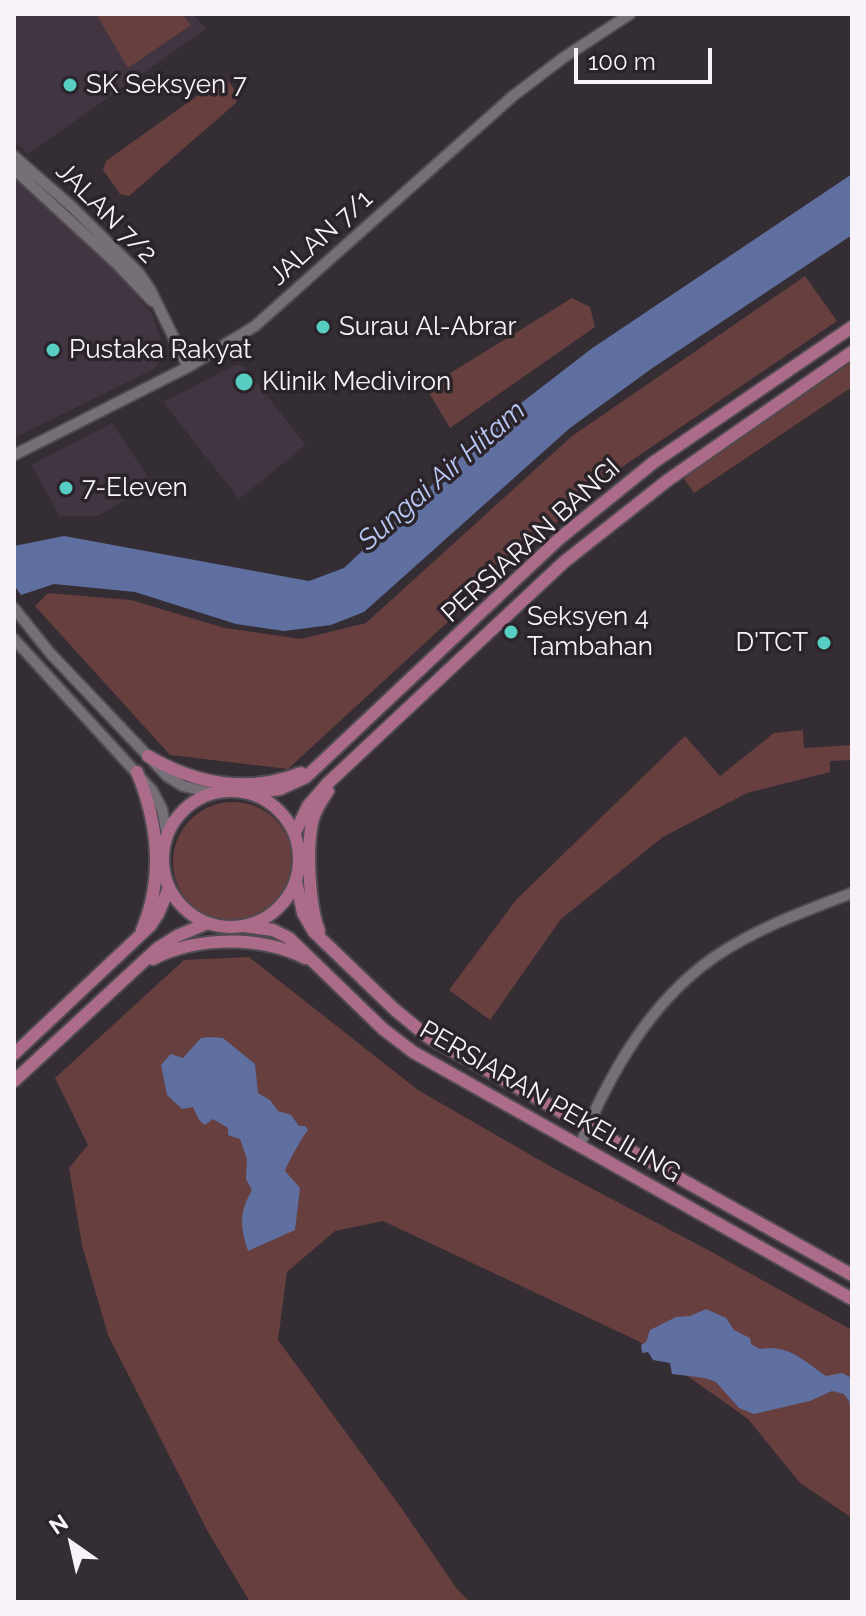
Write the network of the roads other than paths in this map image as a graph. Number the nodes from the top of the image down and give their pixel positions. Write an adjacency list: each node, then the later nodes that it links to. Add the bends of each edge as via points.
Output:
1 (630, 14): 7 (street, JALAN 7/1, via 513,96 255,326)
2 (14, 156): 4 (street, JALAN 7/2, via 122,255)
3 (14, 169): 4 (street, JALAN 7/2)
4 (159, 308): 7 (street, JALAN 7/2)
5 (852, 327): 13 (main road, PERSIARAN BANGI, via 654,462 560,538)
6 (852, 352): 12 (main road, PERSIARAN BANGI, via 668,480 564,562)
7 (188, 367): 8 (street, JALAN 7/1)
8 (14, 455)
9 (14, 608): 11 (street)
10 (14, 639): 14 (street)
11 (148, 756): 13 (main road, via 188,777 224,783 271,782); 15 (street, via 177,783)
12 (350, 763): 17 (main road, PERSIARAN BANGI, via 316,796); 25 (main road, via 318,806 311,832 311,898)
13 (322, 764): 16 (main road, PERSIARAN BANGI, via 287,788)
14 (137, 772): 18 (street, via 160,803); 24 (main road, via 157,856 153,896)
15 (212, 793): 16 (main road); 18 (main road, via 181,812)
16 (249, 793): 17 (main road, via 272,803)
17 (295, 833): 19 (main road, via 300,860)
18 (167, 834): 20 (main road, via 163,861)
19 (296, 881): 23 (main road, via 276,910); 25 (main road, PERSIARAN PEKELILING, via 304,917)
20 (169, 888): 22 (main road, via 182,907); 24 (main road, via 158,914)
21 (852, 893): 30 (street, via 760,930 713,958 677,989 618,1064)
22 (208, 923): 23 (main road); 27 (main road, via 170,940)
23 (244, 926): 26 (main road, PERSIARAN PEKELILING, via 284,935)
24 (139, 936): 28 (main road)
25 (324, 942): 30 (main road, PERSIARAN PEKELILING, via 428,1037)
26 (315, 964): 27 (main road, via 264,945 194,944); 31 (main road, PERSIARAN PEKELILING, via 413,1052)
27 (135, 969): 29 (main road)
28 (14, 1054)
29 (14, 1081)
30 (588, 1126): 31 (street); 32 (main road, PERSIARAN PEKELILING)
31 (580, 1145): 33 (main road, PERSIARAN PEKELILING)
32 (852, 1275)
33 (852, 1299)

